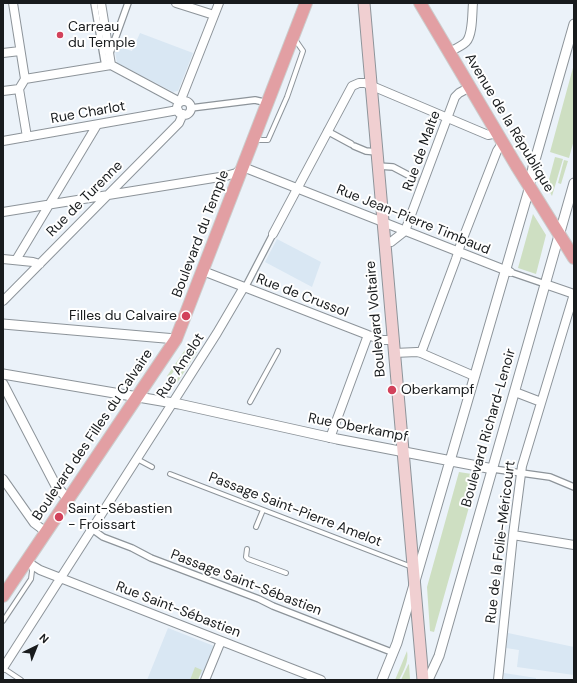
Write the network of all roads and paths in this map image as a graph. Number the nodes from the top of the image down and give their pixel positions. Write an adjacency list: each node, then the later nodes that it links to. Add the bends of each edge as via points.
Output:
1 (13, 3): 14 (street)
2 (94, 3): 18 (street)
3 (100, 3): 17 (street)
4 (128, 3): 17 (street)
5 (176, 3): 11 (street)
6 (219, 3): 11 (street)
7 (306, 3): 13 (main road, Boulevard du Temple)
8 (364, 3): 20 (main road, Boulevard Voltaire)
9 (420, 3): 15 (main road, Avenue de la République)
10 (473, 3): 15 (street, via 468,40)
11 (214, 15): 26 (street)
12 (574, 24): 39 (street, Boulevard Richard-Lenoir)
13 (293, 36): 24 (main road, Boulevard du Temple); 32 (lane, via 303,51 287,97 268,140)
14 (20, 51): 16 (street); 19 (street)
15 (449, 52): 21 (main road, Avenue de la République)
16 (3, 53)
17 (109, 55): 18 (street)
18 (108, 66): 19 (street); 26 (street)
19 (26, 79): 22 (street)
20 (371, 86): 27 (street); 29 (street, Rue Amelot, via 359,83 352,86); 34 (main road, Boulevard Voltaire)
21 (470, 87): 27 (street, Rue de Malte, via 455,97); 31 (main road, Avenue de la République)
22 (19, 89): 23 (street); 30 (street)
23 (3, 91)
24 (268, 103): 25 (street, via 255,100); 32 (main road, Boulevard du Temple)
25 (191, 108): 26 (street, via 188,113); 26 (street, via 186,101)
26 (180, 109): 28 (street, Rue Charlot); 41 (street, Rue de Turenne, via 180,122)
27 (447, 118): 31 (street, via 488,135); 45 (street, Rue de Malte, via 421,181)
28 (97, 125): 30 (street, Rue Charlot); 42 (street)
29 (327, 131): 34 (street, via 366,152); 40 (street, Rue Amelot)
30 (27, 136): 33 (street, Rue Charlot)
31 (500, 137): 39 (main road, Avenue de la République); 49 (street)
32 (254, 140): 36 (main road, Boulevard du Temple)
33 (3, 141)
34 (377, 152): 35 (main road, Boulevard Voltaire)
35 (378, 166): 37 (street, via 393,167); 44 (main road, Boulevard Voltaire)
36 (243, 167): 40 (street, Rue Jean-Pierre Timbaud); 41 (street, via 231,175); 54 (main road, Boulevard du Temple)
37 (410, 176)
38 (574, 183): 47 (street, Boulevard Richard-Lenoir)
39 (529, 186): 47 (main road, Avenue de la République); 55 (street, Boulevard Richard-Lenoir)
40 (296, 188): 44 (street, Rue Jean-Pierre Timbaud); 46 (street, Rue Amelot)
41 (108, 195): 42 (street); 53 (street, Rue de Turenne)
42 (50, 204): 43 (street); 52 (street)
43 (3, 212)
44 (383, 223): 45 (street, Rue Jean-Pierre Timbaud); 48 (main road, Boulevard Voltaire)
45 (405, 231): 48 (street, via 391,242); 49 (street, Rue Jean-Pierre Timbaud)
46 (273, 234): 57 (street, Rue Amelot)
47 (559, 234): 50 (main road, Avenue de la République); 56 (street, Boulevard Richard-Lenoir)
48 (385, 242): 63 (main road, Boulevard Voltaire)
49 (458, 252): 55 (street, Rue Jean-Pierre Timbaud); 65 (street)
50 (574, 258)
51 (3, 259): 52 (street)
52 (16, 260): 53 (street)
53 (40, 264): 59 (street, Rue de Turenne)
54 (203, 271): 57 (street, Rue de Crussol); 62 (main road, Boulevard du Temple)
55 (507, 271): 56 (street, Rue Jean-Pierre Timbaud); 68 (street, Boulevard Richard-Lenoir)
56 (545, 284): 58 (street, Rue Jean-Pierre Timbaud); 70 (street, Boulevard Richard-Lenoir)
57 (244, 287): 61 (street, Rue de Crussol, via 300,311); 74 (street, Rue Amelot)
58 (574, 294): 73 (street, Rue de la Folie-Méricourt)
59 (3, 302)
60 (3, 324): 62 (street)
61 (368, 335): 63 (street, Rue de Crussol, via 382,340); 75 (street)
62 (176, 339): 71 (main road, Boulevard des Filles du Calvaire)
63 (393, 340): 66 (main road, Boulevard Voltaire)
64 (278, 351): 72 (lane)
65 (421, 353): 66 (street); 68 (street)
66 (394, 354): 76 (main road, Boulevard Voltaire)
67 (3, 374): 71 (street, Rue Oberkampf)
68 (474, 376): 78 (street, Boulevard Richard-Lenoir)
69 (3, 384): 85 (street, via 56,486)
70 (515, 392): 73 (street); 80 (street, Boulevard Richard-Lenoir)
71 (136, 397): 74 (street, Rue Oberkampf); 85 (main road, Boulevard des Filles du Calvaire)
72 (250, 402)
73 (541, 402): 81 (street, Rue de la Folie-Méricourt)
74 (172, 403): 75 (street, Rue Oberkampf); 77 (street, Rue Amelot)
75 (330, 438): 76 (street, Rue Oberkampf)
76 (403, 452): 78 (street, Rue Oberkampf); 94 (main road, Boulevard Voltaire)
77 (137, 459): 79 (lane); 88 (street, Rue Amelot)
78 (450, 461): 80 (street, Rue Oberkampf); 97 (street, Boulevard Richard-Lenoir)
79 (152, 467)
80 (493, 468): 81 (street, Rue Oberkampf); 108 (street, Boulevard Richard-Lenoir, via 439,656)
81 (521, 473): 84 (street, Rue Oberkampf, via 550,477); 90 (street, Rue de la Folie-Méricourt)
82 (170, 474): 86 (lane, Passage Saint-Pierre Amelot)
83 (3, 479): 89 (street, via 34,523)
84 (574, 487)
85 (68, 499): 89 (main road, Boulevard des Filles du Calvaire)
86 (263, 510): 87 (lane); 94 (lane, Passage Saint-Pierre Amelot)
87 (256, 527)
88 (92, 529): 96 (street, Rue Amelot); 101 (street, Passage Saint-Sébastien, via 103,537 150,558)
89 (46, 532): 93 (main road, Boulevard des Filles du Calvaire)
90 (513, 535): 91 (street); 109 (street, Rue de la Folie-Méricourt)
91 (574, 545)
92 (247, 549): 95 (lane, via 248,559)
93 (29, 563): 96 (street, Rue Saint-Sébastien); 98 (main road, Boulevard des Filles du Calvaire); 99 (lane, via 31,579)
94 (412, 567): 97 (main road, Boulevard Voltaire)
95 (286, 573)
96 (60, 578): 100 (street, Rue Saint-Sébastien); 102 (street, Rue Amelot)
97 (414, 586): 101 (street, Boulevard Richard-Lenoir); 107 (main road, Boulevard Voltaire)
98 (3, 596)
99 (3, 620)
100 (220, 641): 104 (street); 105 (street, Rue Saint-Sébastien)
101 (394, 653): 106 (street, Boulevard Richard-Lenoir)
102 (3, 668): 103 (lane)
103 (21, 680)
104 (205, 680)
105 (321, 680)
106 (382, 680)
107 (423, 680)
108 (428, 680)
109 (498, 680)

